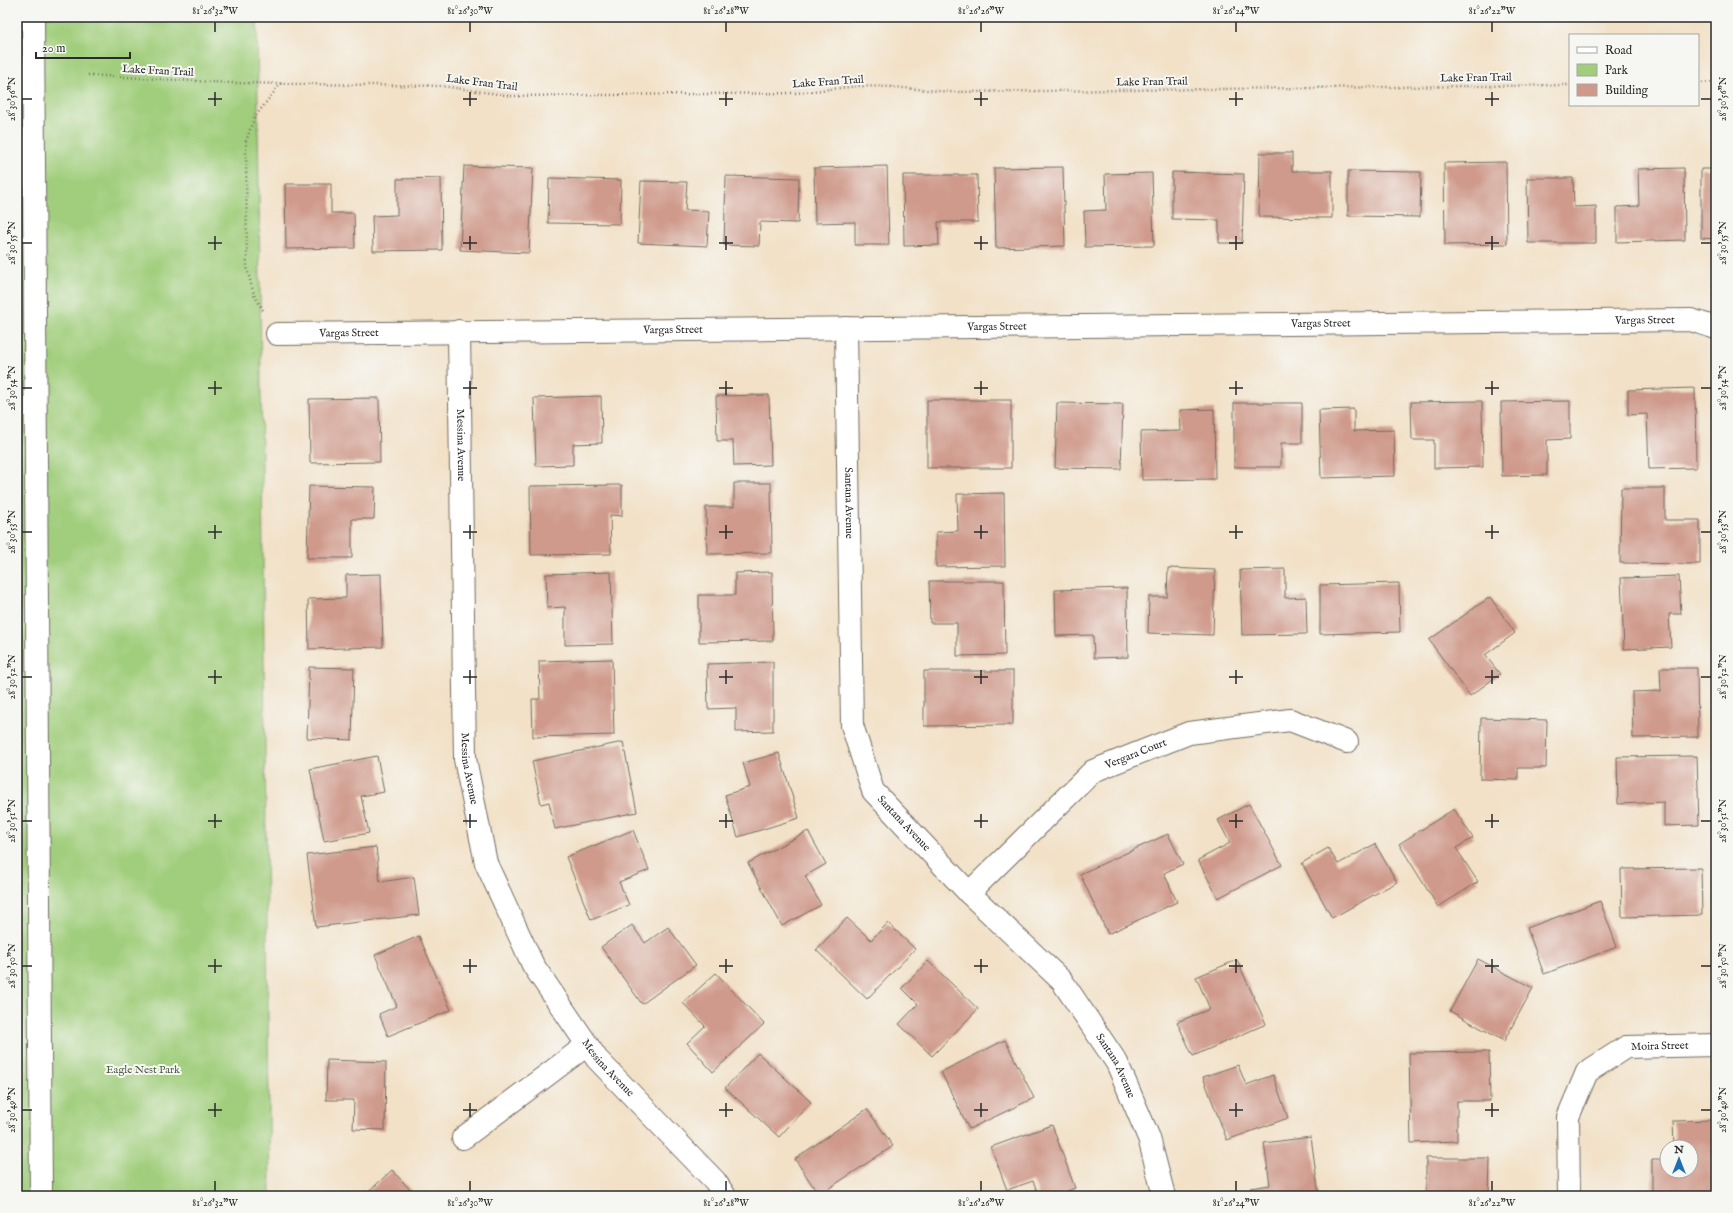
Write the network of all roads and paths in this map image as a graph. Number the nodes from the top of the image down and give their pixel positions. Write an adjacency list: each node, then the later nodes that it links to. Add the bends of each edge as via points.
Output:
1 (33, 17): 16 (street)
2 (88, 75): 4 (path, Lake Fran Trail, via 231,83)
3 (1716, 82): 5 (path)
4 (281, 83): 6 (path, Lake Fran Trail, via 442,86 511,96 796,93 858,86 951,92); 10 (path, via 254,118 246,141 247,269 254,295)
5 (1699, 83)
6 (1569, 85)
7 (846, 328): 8 (street, Vargas Street, via 1691,320); 9 (street, Vargas Street); 12 (street, Santana Avenue, via 852,726 873,791)
8 (1716, 328)
9 (459, 331): 10 (street, Vargas Street); 13 (street, Messina Avenue, via 465,759 486,863 533,965)
10 (277, 334)
11 (1347, 742): 12 (street, Vergara Court, via 1290,720 1189,733 1093,771)
12 (969, 893): 18 (street, Santana Avenue, via 1062,981 1117,1063 1148,1138)
13 (587, 1045): 15 (street); 17 (street, Messina Avenue, via 596,1059 715,1181)
14 (1716, 1045): 19 (street, Moira Street, via 1626,1046 1588,1072 1568,1117)
15 (463, 1138)
16 (41, 1196)
17 (725, 1196)
18 (1164, 1196)
19 (1569, 1196)

